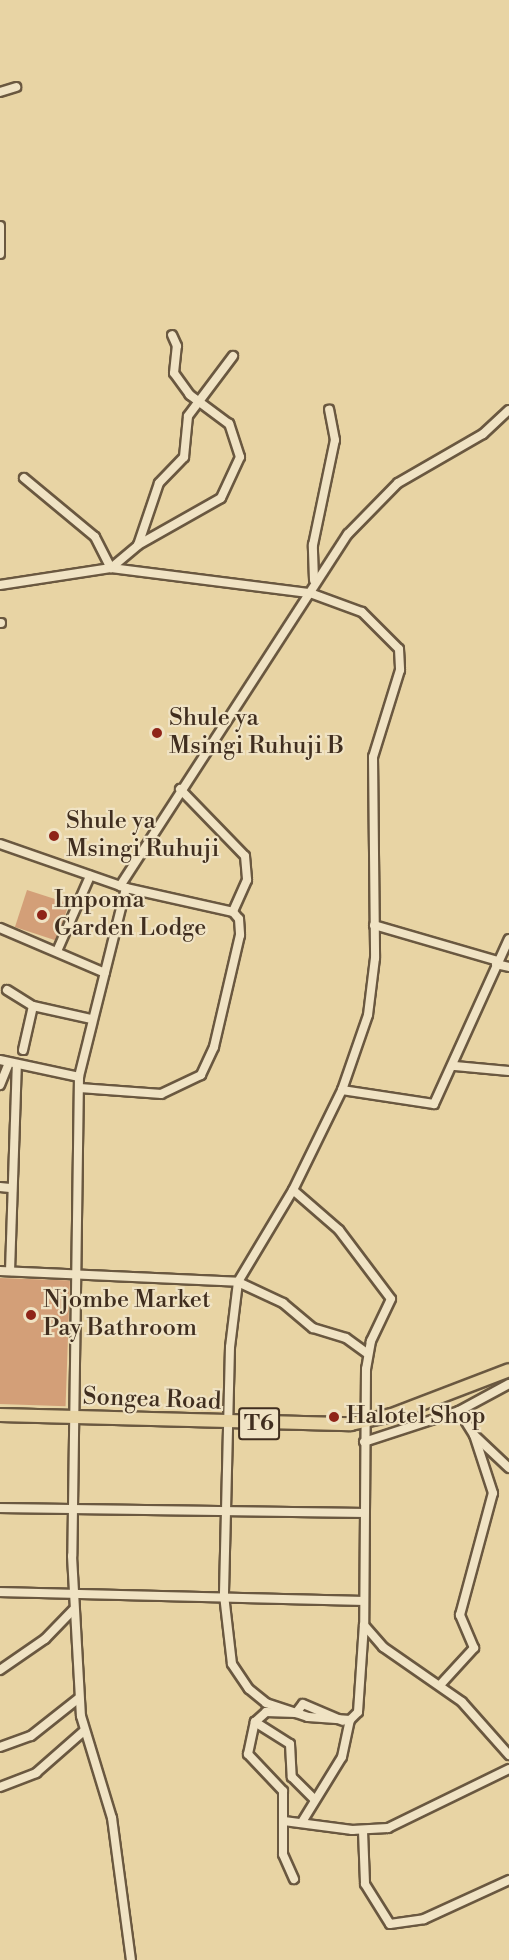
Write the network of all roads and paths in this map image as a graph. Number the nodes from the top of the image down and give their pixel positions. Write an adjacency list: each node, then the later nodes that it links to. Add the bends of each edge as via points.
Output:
1 (15, 87): 2 (street)
2 (0, 92)
3 (0, 226): 4 (street)
4 (0, 254)
5 (172, 335): 7 (street, via 177,346 172,368)
6 (233, 356): 7 (street)
7 (197, 402): 11 (street, via 185,425 184,458 159,483); 11 (street, via 236,434 240,457 232,485 221,498)
8 (329, 410): 13 (street, via 336,440 313,545)
9 (509, 410): 13 (street, via 483,434 398,483 348,534)
10 (24, 478): 12 (street, via 96,537)
11 (138, 544): 12 (street)
12 (111, 568): 14 (street); 15 (street)
13 (314, 580): 15 (street)
14 (0, 585)
15 (310, 593): 16 (street); 21 (street, via 362,612 402,658 373,756)
16 (180, 789): 19 (street); 20 (street, via 245,856 247,880)
17 (0, 844): 18 (street)
18 (90, 876): 19 (street); 24 (street)
19 (123, 887): 20 (street); 27 (street)
20 (233, 912): 38 (street, via 240,935 214,1047 201,1075 161,1094)
21 (374, 925): 25 (street); 39 (street, via 368,1014)
22 (0, 928): 24 (street)
23 (509, 939): 25 (street)
24 (58, 949): 27 (street)
25 (497, 962): 26 (street); 34 (street)
26 (509, 967)
27 (105, 973): 30 (street)
28 (7, 990): 29 (street)
29 (33, 1006): 30 (street); 31 (street)
30 (91, 1019): 36 (street)
31 (23, 1050)
32 (0, 1060): 33 (street)
33 (13, 1064): 36 (street); 37 (street); 41 (street)
34 (455, 1066): 35 (street); 39 (street, via 434,1104)
35 (509, 1071)
36 (79, 1077): 38 (street)
37 (0, 1085)
38 (80, 1088): 45 (street)
39 (342, 1090): 42 (street)
40 (0, 1187): 41 (street)
41 (10, 1188): 44 (street)
42 (293, 1190): 46 (street); 47 (street, via 339,1230 389,1290 392,1299)
43 (0, 1271): 44 (street)
44 (10, 1271): 45 (street)
45 (74, 1272): 46 (street); 52 (street)
46 (238, 1282): 47 (street, via 283,1302 313,1328 346,1338); 53 (street)
47 (367, 1353): 54 (street)
48 (509, 1370): 54 (highway, Songea Road / T6)
49 (509, 1384): 50 (street)
50 (459, 1410): 55 (street); 56 (street)
51 (0, 1414): 52 (highway, Songea Road / T6)
52 (75, 1418): 53 (highway, Songea Road / T6); 59 (street)
53 (229, 1423): 54 (highway, Songea Road / T6); 60 (street)
54 (365, 1423): 56 (street)
55 (474, 1435): 57 (street); 69 (street, via 493,1493 460,1615 474,1648)
56 (364, 1442): 61 (street)
57 (509, 1468)
58 (0, 1508): 59 (street)
59 (72, 1509): 60 (street); 63 (street)
60 (226, 1512): 61 (street); 64 (street)
61 (362, 1513): 65 (street)
62 (0, 1592): 63 (street)
63 (73, 1595): 64 (street); 66 (street)
64 (224, 1595): 65 (street); 71 (street, via 228,1649 240,1678 258,1697)
65 (361, 1601): 67 (street)
66 (73, 1610): 68 (street, via 45,1639); 70 (street)
67 (364, 1625): 69 (street, via 383,1647); 72 (street, via 358,1712)
68 (0, 1670)
69 (441, 1684): 76 (street)
70 (79, 1698): 74 (street); 75 (street, via 31,1736)
71 (296, 1713): 72 (street, via 303,1704 310,1704); 73 (street, via 266,1712)
72 (347, 1720): 79 (street, via 342,1757)
73 (255, 1722): 79 (street, via 290,1744 292,1778); 80 (street, via 248,1754 279,1784)
74 (84, 1731): 78 (street, via 36,1773); 85 (street, via 112,1818)
75 (0, 1747)
76 (509, 1755)
77 (509, 1769): 82 (street, via 409,1821)
78 (0, 1786)
79 (314, 1799): 81 (street)
80 (284, 1821): 81 (street); 83 (street, via 283,1854)
81 (302, 1822): 82 (street)
82 (363, 1830): 84 (street, via 365,1884 390,1924 424,1919)
83 (294, 1879)
84 (509, 1880)
85 (131, 1960)

